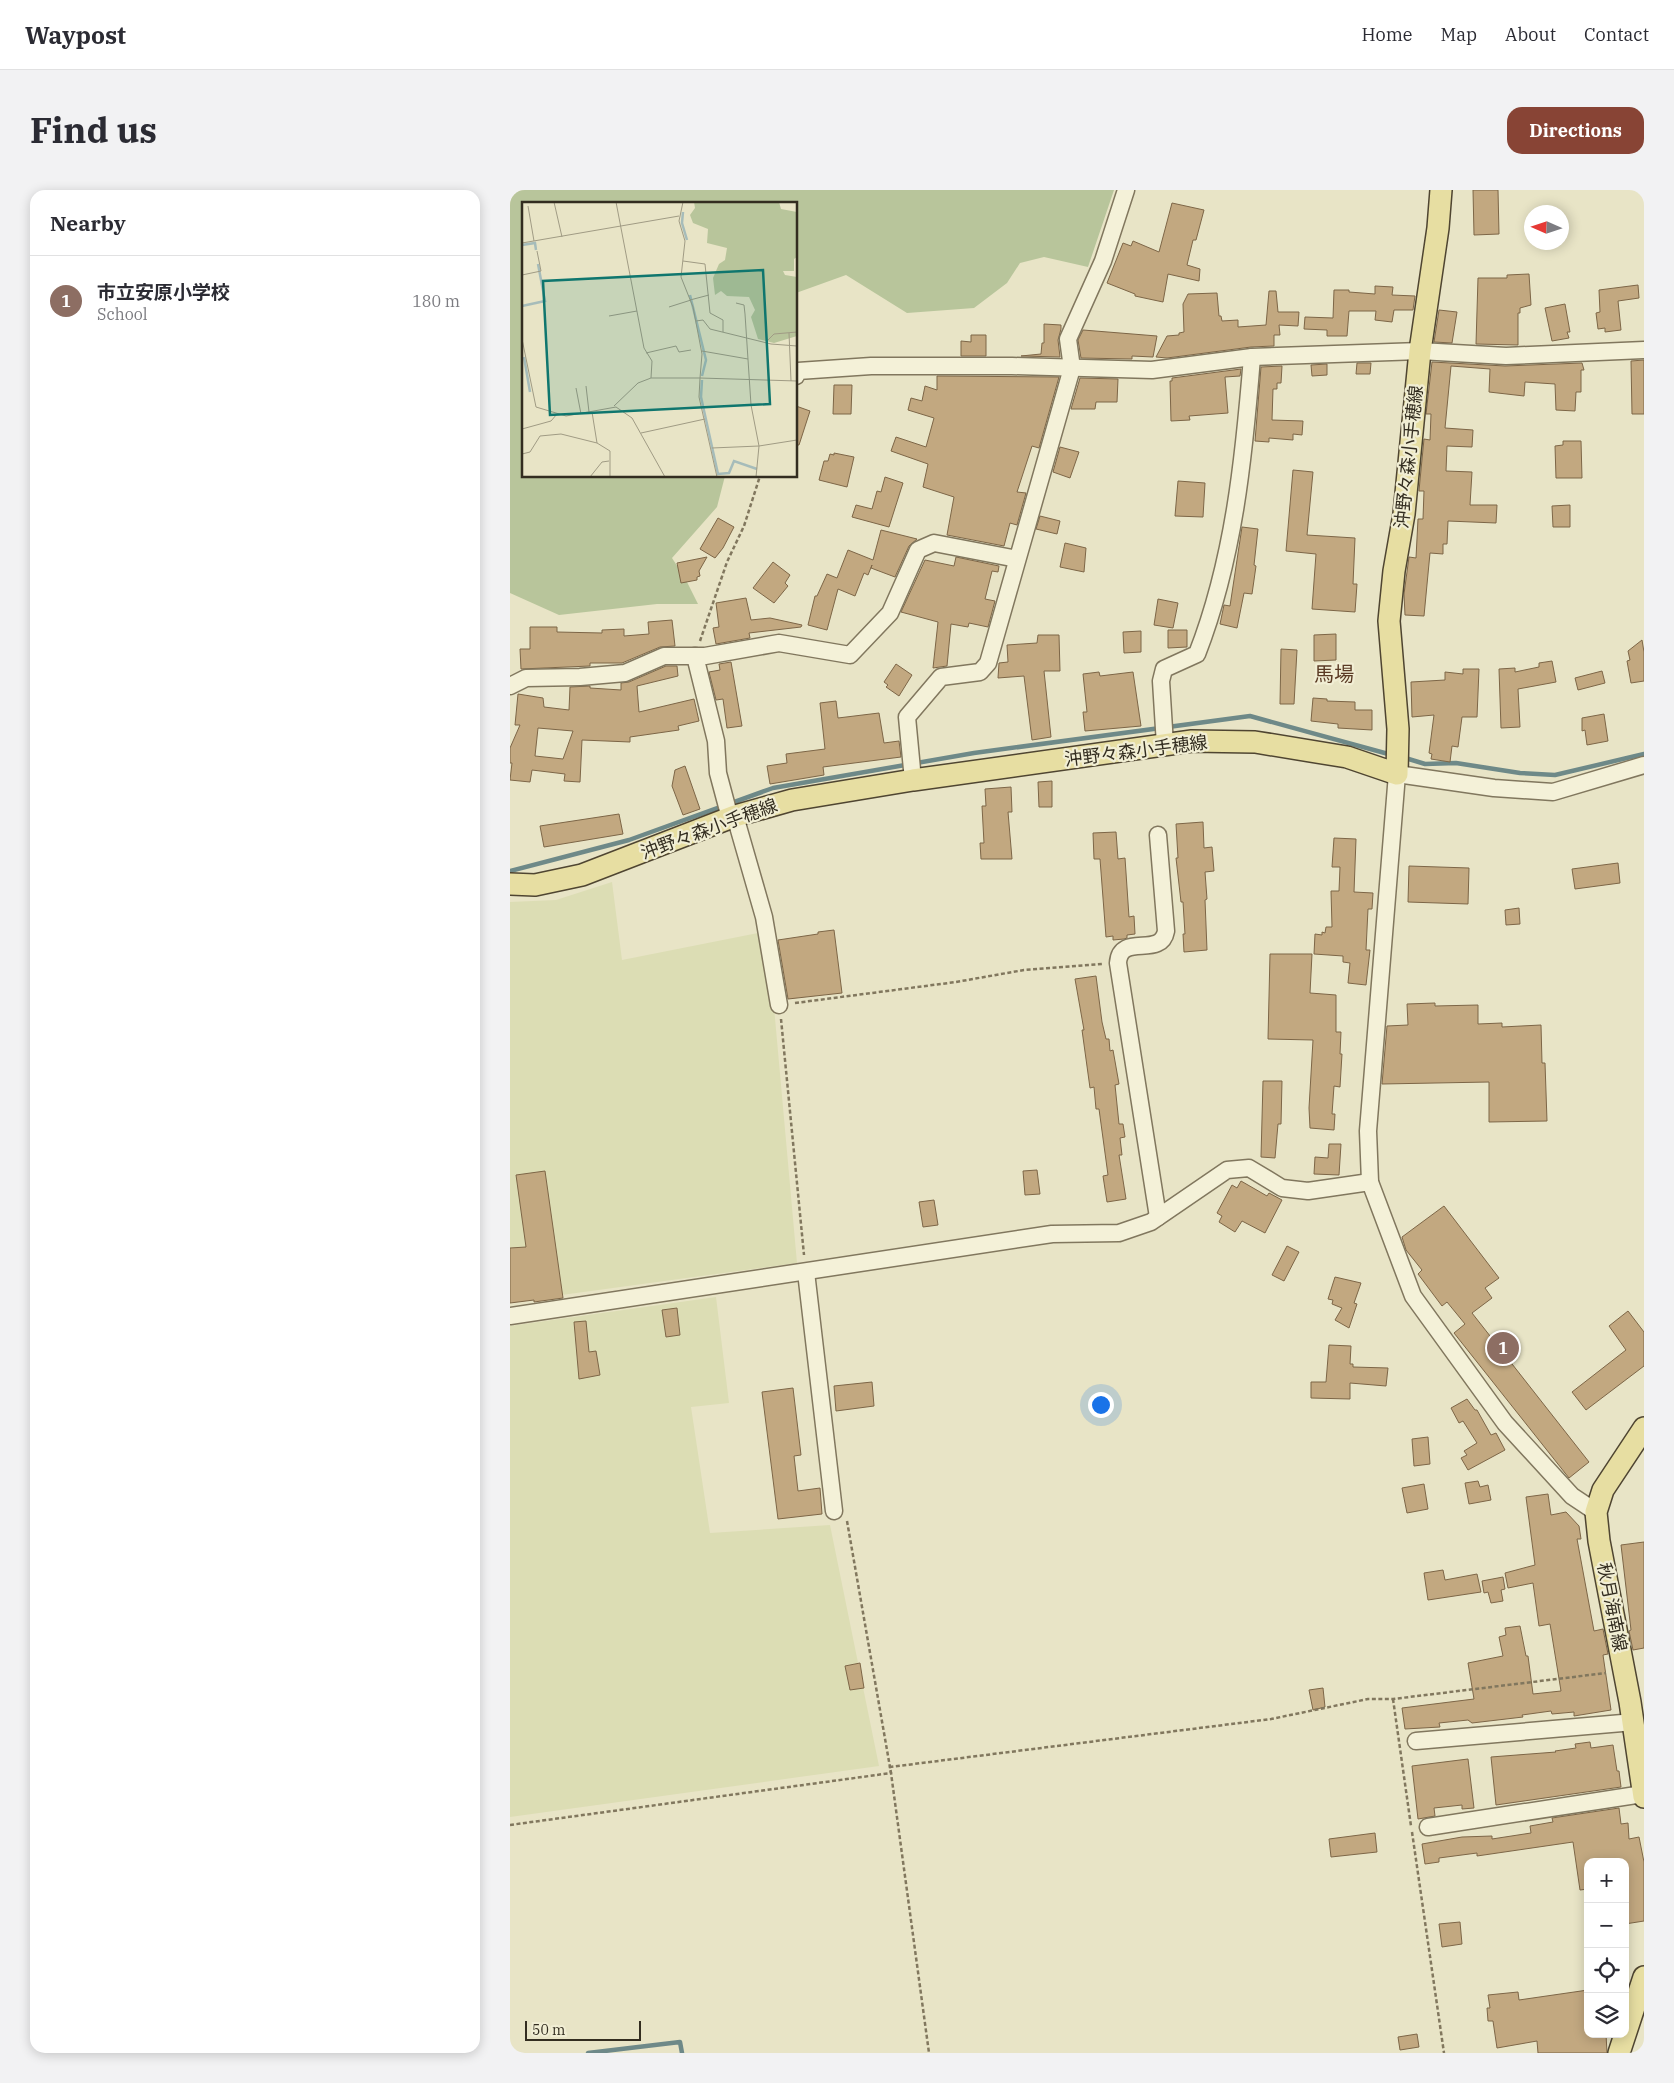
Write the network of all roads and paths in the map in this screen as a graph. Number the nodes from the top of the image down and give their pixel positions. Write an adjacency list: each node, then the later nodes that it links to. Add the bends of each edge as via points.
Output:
1 (1441, 190): 4 (main road, 沖野々森小手穂線)
2 (1120, 194): 6 (street, via 1103,261 1068,339)
3 (1644, 350): 4 (street, via 1506,356)
4 (1420, 351): 5 (street); 14 (main road, 沖野々森小手穂線, via 1404,514 1389,621 1398,729)
5 (1252, 357): 6 (street, via 1152,370); 12 (street, via 1230,544 1197,654 1164,668 1161,681)
6 (1072, 368): 7 (street, via 871,366); 9 (street)
7 (798, 371)
8 (759, 478): 10 (path)
9 (1017, 558): 10 (street, via 934,543 918,550 890,614 850,655 779,643); 15 (street, via 988,663 980,672 941,677 907,717)
10 (695, 656): 11 (street, via 664,656 625,673 526,678); 16 (street, via 716,741 718,773)
11 (510, 686)
12 (1165, 745): 14 (main road, 沖野々森小手穂線, via 1192,741 1256,742 1347,757); 15 (main road, 沖野々森小手穂線)
13 (1644, 764): 14 (street, via 1553,792 1494,788)
14 (1397, 774): 21 (street, via 1368,1131)
15 (913, 780): 16 (main road, 沖野々森小手穂線, via 792,800)
16 (732, 817): 18 (main road, 沖野々森小手穂線, via 582,875 535,885); 20 (street, via 764,917)
17 (1158, 835): 19 (street, via 1164,938 1161,942 1124,950)
18 (510, 884)
19 (1118, 963): 20 (path, via 1024,970); 22 (street)
20 (779, 1005): 23 (path)
21 (1370, 1182): 22 (street, via 1308,1191 1282,1188 1249,1168 1227,1170); 27 (street, via 1412,1296 1505,1423 1572,1496)
22 (1158, 1217): 23 (street, via 1119,1233 1052,1234)
23 (806, 1272): 24 (street); 26 (street)
24 (510, 1316)
25 (1644, 1428): 27 (main road, 秋月海南線, via 1603,1490)
26 (834, 1511): 33 (path, via 847,1521)
27 (1596, 1512): 28 (main road, 秋月海南線)
28 (1624, 1670): 29 (path); 30 (main road, 秋月海南線)
29 (1394, 1699): 33 (path, via 1368,1699 1271,1719); 40 (path)
30 (1637, 1700): 31 (main road, 秋月海南線)
31 (1634, 1722): 32 (street); 35 (main road, 秋月海南線)
32 (1416, 1741)
33 (890, 1767): 34 (path)
34 (891, 1773): 36 (path); 39 (path)
35 (1644, 1795): 37 (street)
36 (510, 1825)
37 (1428, 1827)
38 (1642, 1992): 41 (main road)
39 (928, 2053)
40 (1444, 2053)
41 (1619, 2053)

